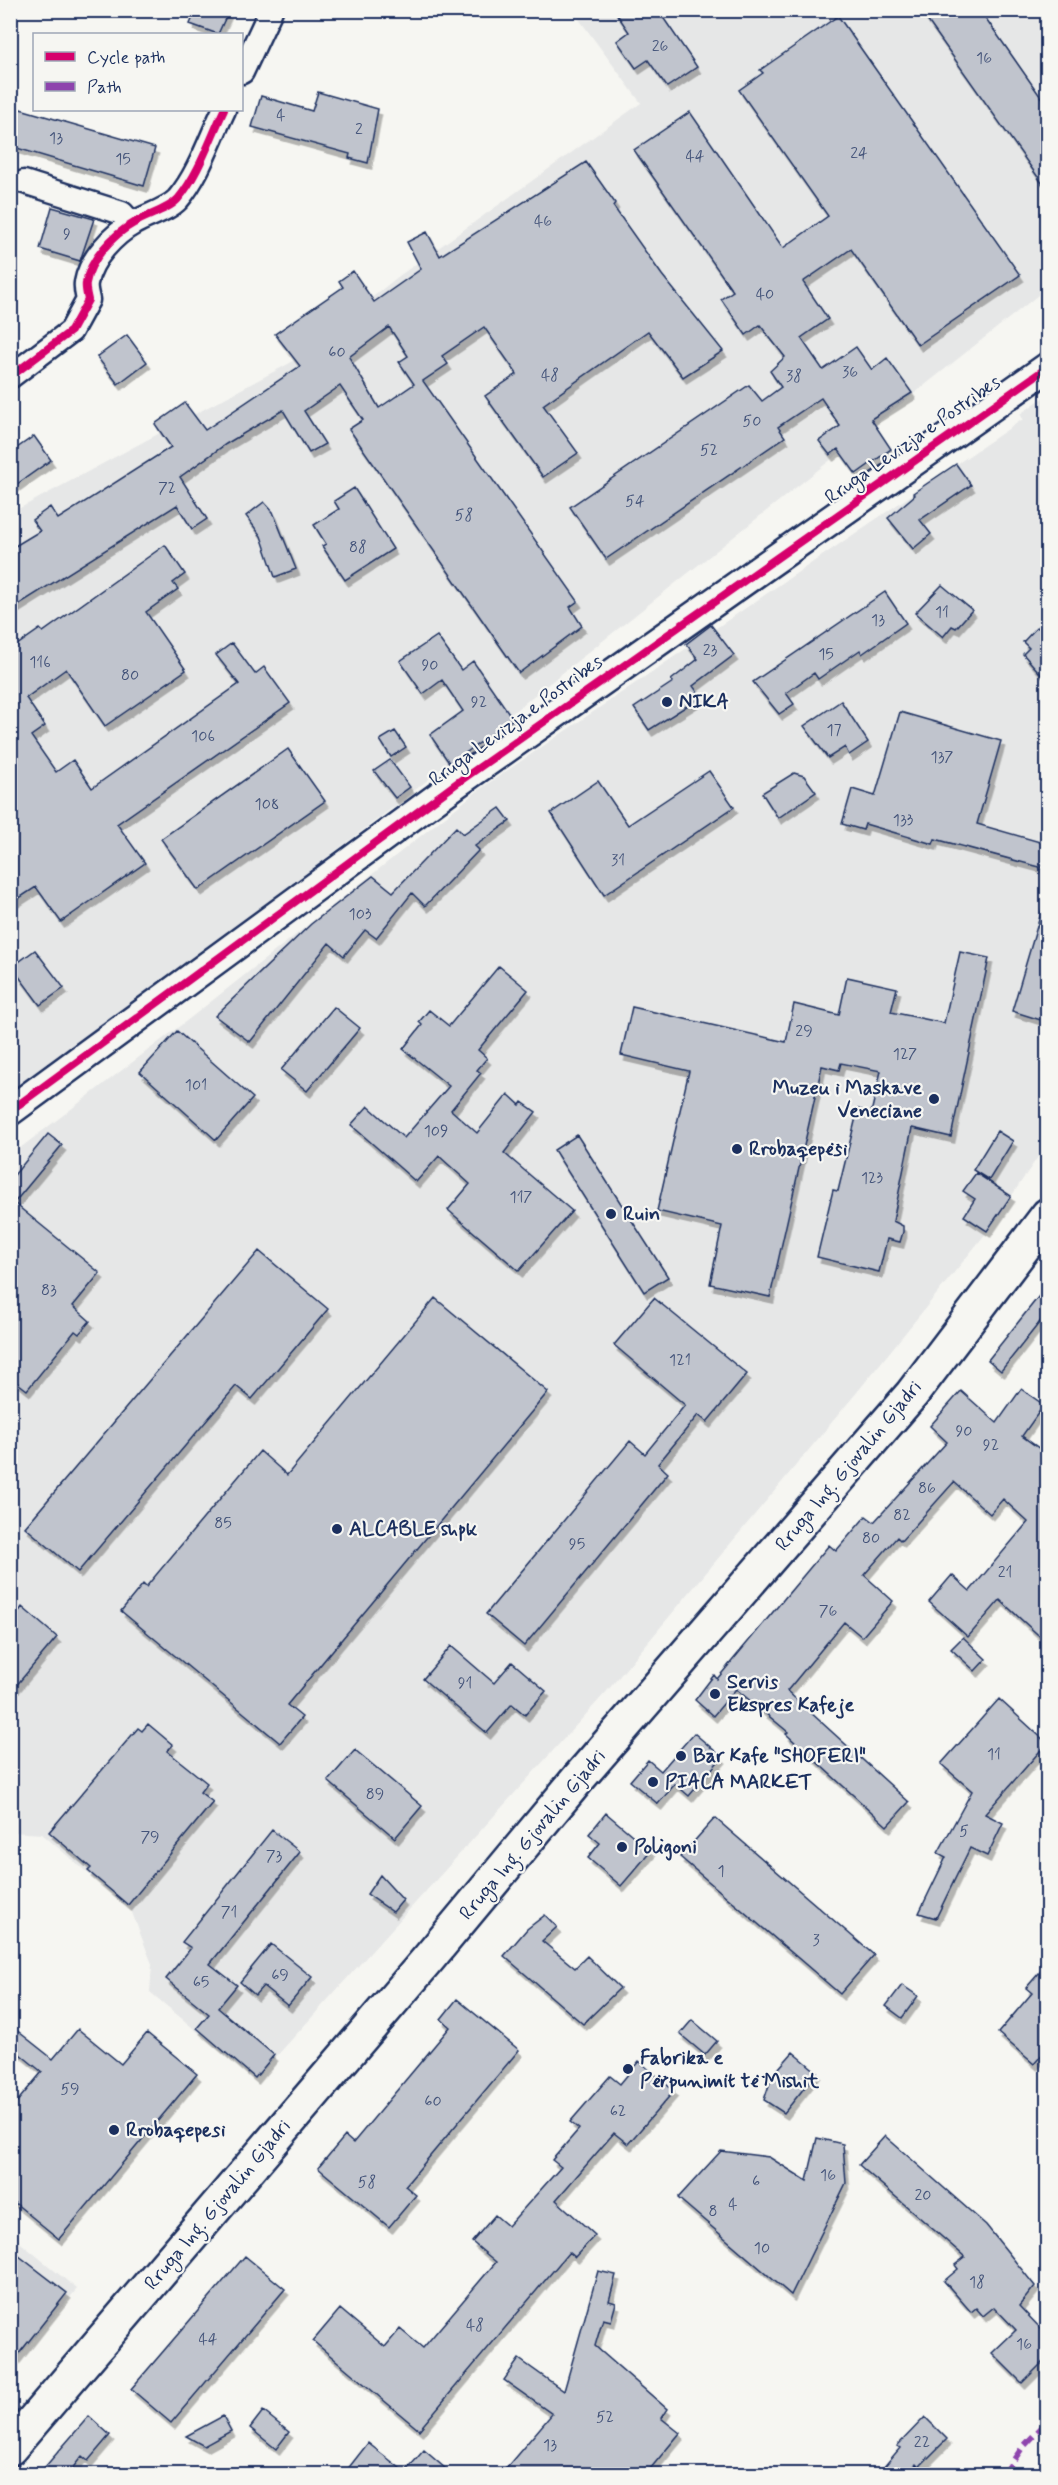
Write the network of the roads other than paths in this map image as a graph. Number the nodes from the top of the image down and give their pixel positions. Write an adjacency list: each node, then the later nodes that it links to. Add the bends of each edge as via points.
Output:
1 (271, 10): 2 (street)
2 (243, 70)
3 (224, 111): 5 (street, via 191,182 176,201)
4 (24, 182): 5 (street, via 122,213)
5 (132, 224): 7 (street, via 102,252 90,271 85,284 88,300 71,331)
6 (1047, 367): 8 (street, Rruga Levizja e Postribes, via 475,770)
7 (10, 377)
8 (10, 1112)
9 (1047, 1215): 10 (main road, Rruga Ing. Gjovalin Gjadri, via 912,1394 577,1780)
10 (10, 2448)

